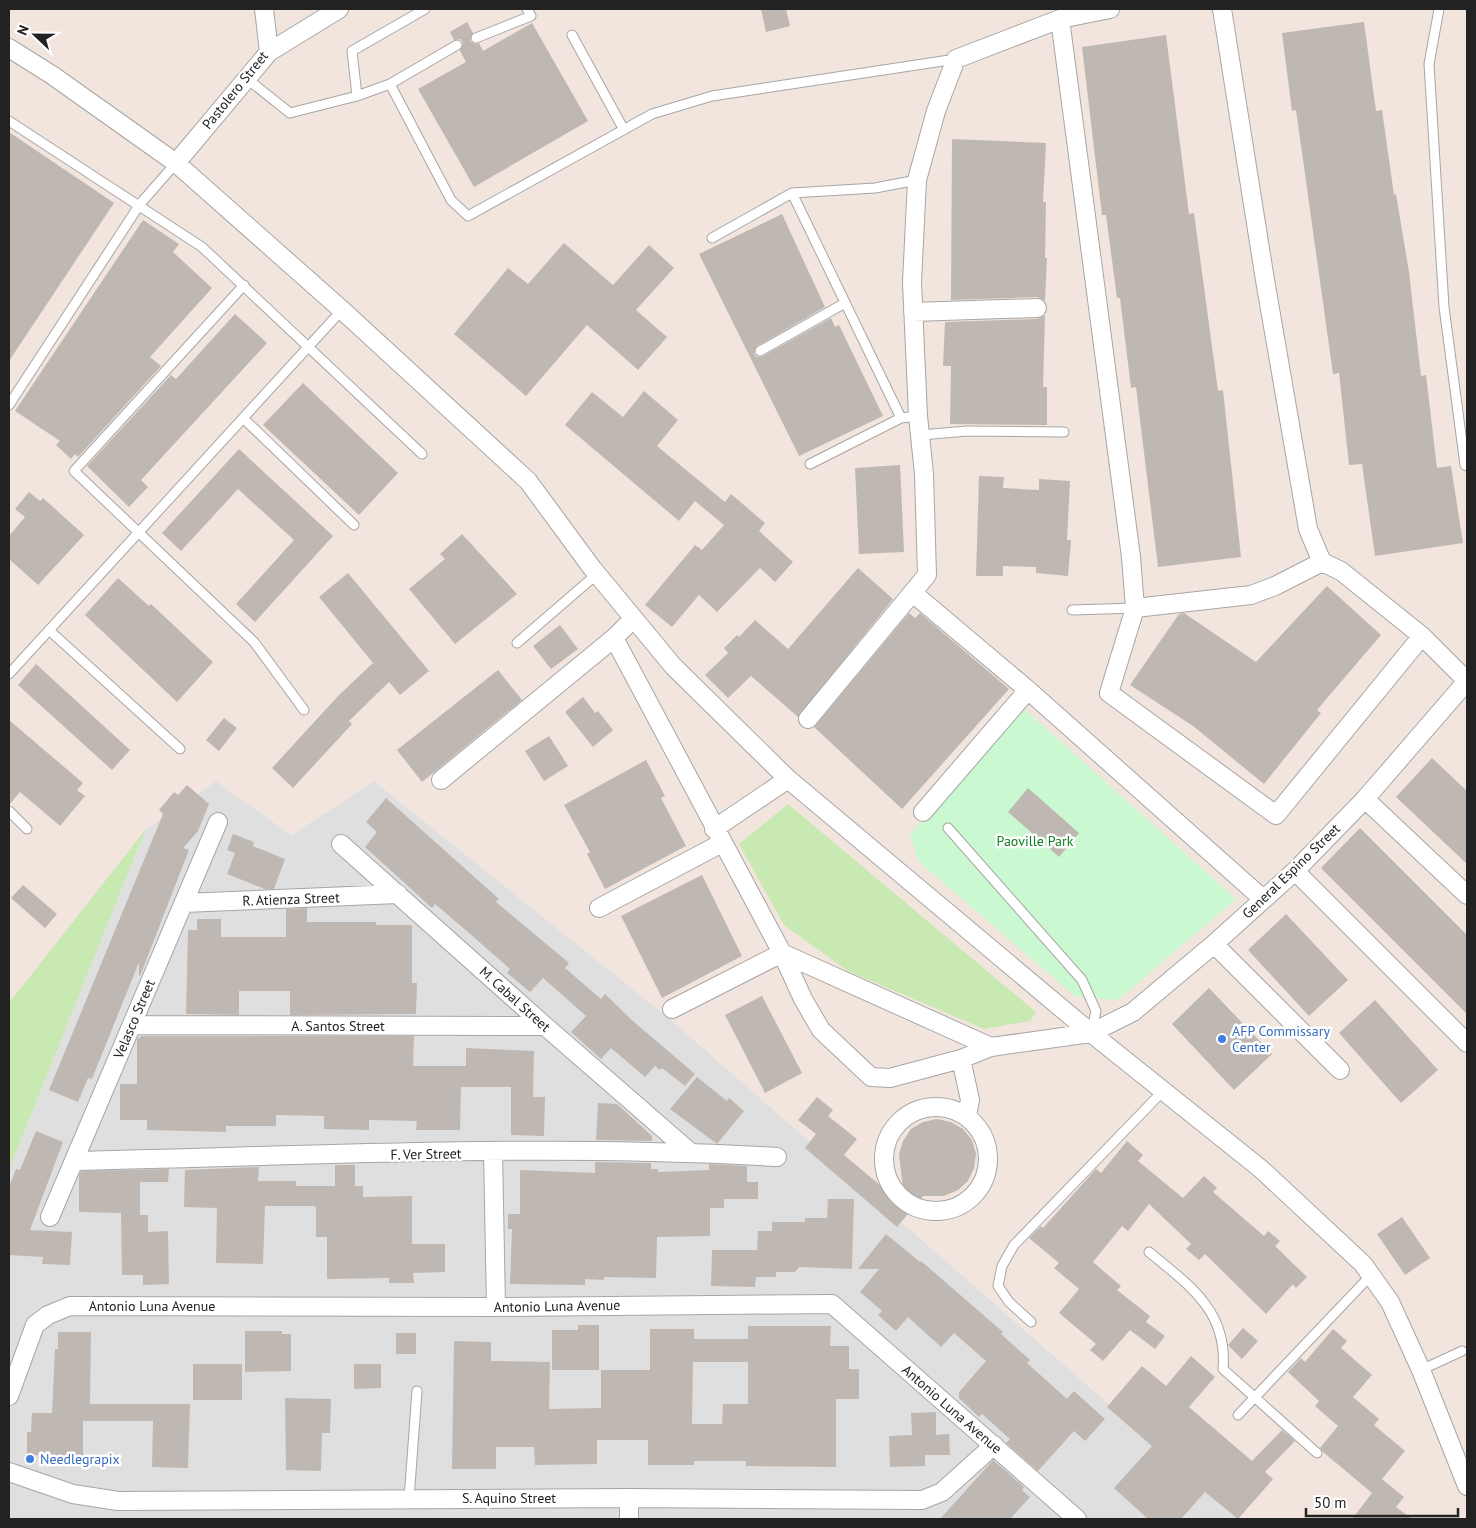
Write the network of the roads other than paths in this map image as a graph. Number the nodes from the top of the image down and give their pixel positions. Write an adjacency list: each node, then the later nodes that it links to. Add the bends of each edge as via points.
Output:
1 (264, 9): 13 (street, Pastolero Street)
2 (339, 9): 13 (street)
3 (424, 9): 17 (lane, via 352,51)
4 (527, 9): 10 (lane, via 531,16)
5 (1110, 9): 8 (street)
6 (1222, 9): 42 (street, via 1306,520)
7 (1439, 9): 39 (lane, via 1429,64 1444,306 1464,465)
8 (1060, 19): 14 (street); 45 (street)
9 (572, 35): 19 (lane)
10 (476, 38)
11 (457, 45): 16 (lane)
12 (9, 48): 20 (street)
13 (269, 52): 15 (street, Pastolero Street)
14 (956, 59): 19 (lane, via 712,96 652,114); 21 (street, via 936,110)
15 (245, 78): 17 (lane, via 290,112); 20 (street, Pastolero Street)
16 (390, 84): 17 (lane); 19 (lane, via 451,200 468,216)
17 (357, 96)
18 (9, 121): 23 (lane)
19 (624, 130)
20 (176, 163): 23 (lane); 28 (street)
21 (917, 180): 22 (lane, via 875,188); 29 (street)
22 (792, 193): 24 (lane); 26 (lane)
23 (140, 204): 25 (lane, via 202,247); 32 (lane)
24 (712, 238)
25 (244, 285): 30 (lane); 41 (lane, via 74,471)
26 (845, 304): 31 (lane); 33 (lane)
27 (1037, 308): 29 (street)
28 (342, 310): 30 (lane); 43 (street, via 528,481)
29 (913, 312): 33 (street)
30 (310, 347): 34 (lane); 37 (lane)
31 (760, 351)
32 (9, 405)
33 (909, 417): 36 (street); 38 (lane)
34 (243, 418): 40 (lane); 41 (lane)
35 (1064, 432): 36 (lane, via 967,431)
36 (920, 435): 44 (street, via 927,575)
37 (422, 454)
38 (810, 464)
39 (1467, 466)
40 (354, 525)
41 (140, 532): 48 (lane); 55 (lane, via 254,642)
42 (1322, 562): 45 (street, via 1251,595); 49 (street, via 1341,571)
43 (597, 574): 47 (street); 51 (lane)
44 (914, 594): 54 (street); 56 (street)
45 (1135, 608): 46 (lane); 49 (street, via 1109,693 1276,814)
46 (1072, 610)
47 (633, 619): 50 (street); 58 (street, via 673,666)
48 (50, 631): 52 (lane); 57 (lane)
49 (1422, 636): 53 (street)
50 (614, 638): 59 (street); 66 (street, General Espino Street)
51 (517, 643)
52 (9, 674)
53 (1467, 681): 60 (street, General Espino Street)
54 (1028, 690): 62 (street); 71 (street)
55 (304, 710)
56 (808, 719)
57 (180, 749)
58 (788, 779): 66 (street); 79 (street)
59 (441, 780)
60 (1365, 799): 68 (street, General Espino Street); 70 (street)
61 (9, 811): 65 (lane)
62 (923, 812)
63 (218, 822): 72 (street, Velasco Street)
64 (948, 828): 79 (lane, via 1082,980 1096,1011)
65 (28, 829)
66 (718, 836): 73 (street); 75 (street, General Espino Street)
67 (341, 844): 69 (street, M. Cabal Street)
68 (1295, 871): 71 (street, General Espino Street); 80 (street)
69 (398, 894): 72 (street, R. Atienza Street); 78 (street, M. Cabal Street)
70 (1467, 895)
71 (1263, 899): 74 (street, General Espino Street)
72 (184, 903): 77 (street, Velasco Street)
73 (599, 908)
74 (1214, 944): 79 (street, General Espino Street, via 1133,1012); 83 (street)
75 (782, 953): 76 (street); 81 (street); 82 (street, General Espino Street, via 821,1030 871,1077 890,1078)
76 (672, 1009)
77 (132, 1025): 78 (street, A. Santos Street); 89 (street, Velasco Street)
78 (545, 1026): 87 (street, M. Cabal Street)
79 (1091, 1033): 81 (street, General Espino Street); 84 (street)
80 (1467, 1043)
81 (991, 1046): 82 (street, General Espino Street)
82 (961, 1059): 85 (street, via 970,1100)
83 (1340, 1070)
84 (1163, 1091): 92 (street, via 1261,1169); 94 (lane, via 1014,1245 1002,1266 998,1286 1009,1302)
85 (966, 1116): 85 (street, via 956,1110 931,1107 907,1116 890,1134 885,1146 885,1172 896,1194 906,1203 929,1212 942,1212 954,1209 975,1195 987,1173 989,1160 983,1136)
86 (493, 1152): 87 (street, F. Ver Street); 89 (street, F. Ver Street); 93 (street)
87 (690, 1152): 88 (street, F. Ver Street)
88 (777, 1158)
89 (74, 1161): 90 (street, Velasco Street)
90 (50, 1217)
91 (1149, 1252): 99 (lane, via 1199,1293 1215,1317 1224,1353 1223,1369)
92 (1372, 1274): 96 (street, via 1390,1302); 99 (lane)
93 (496, 1307): 98 (street, Antonio Luna Avenue, via 70,1306 48,1315 35,1325); 101 (street, Antonio Luna Avenue, via 832,1304)
94 (1031, 1322)
95 (1462, 1351): 96 (lane)
96 (1421, 1370): 104 (street)
97 (417, 1391): 106 (lane)
98 (9, 1396)
99 (1255, 1397): 100 (lane); 102 (lane)
100 (1238, 1415)
101 (994, 1445): 105 (street, S. Aquino Street, via 942,1492 922,1500); 108 (street, Antonio Luna Avenue)
102 (1317, 1453)
103 (9, 1472): 106 (street, S. Aquino Street, via 73,1494 118,1501)
104 (1467, 1486)
105 (630, 1498): 106 (street, S. Aquino Street); 107 (street)
106 (409, 1499)
107 (629, 1519)
108 (1077, 1519)

